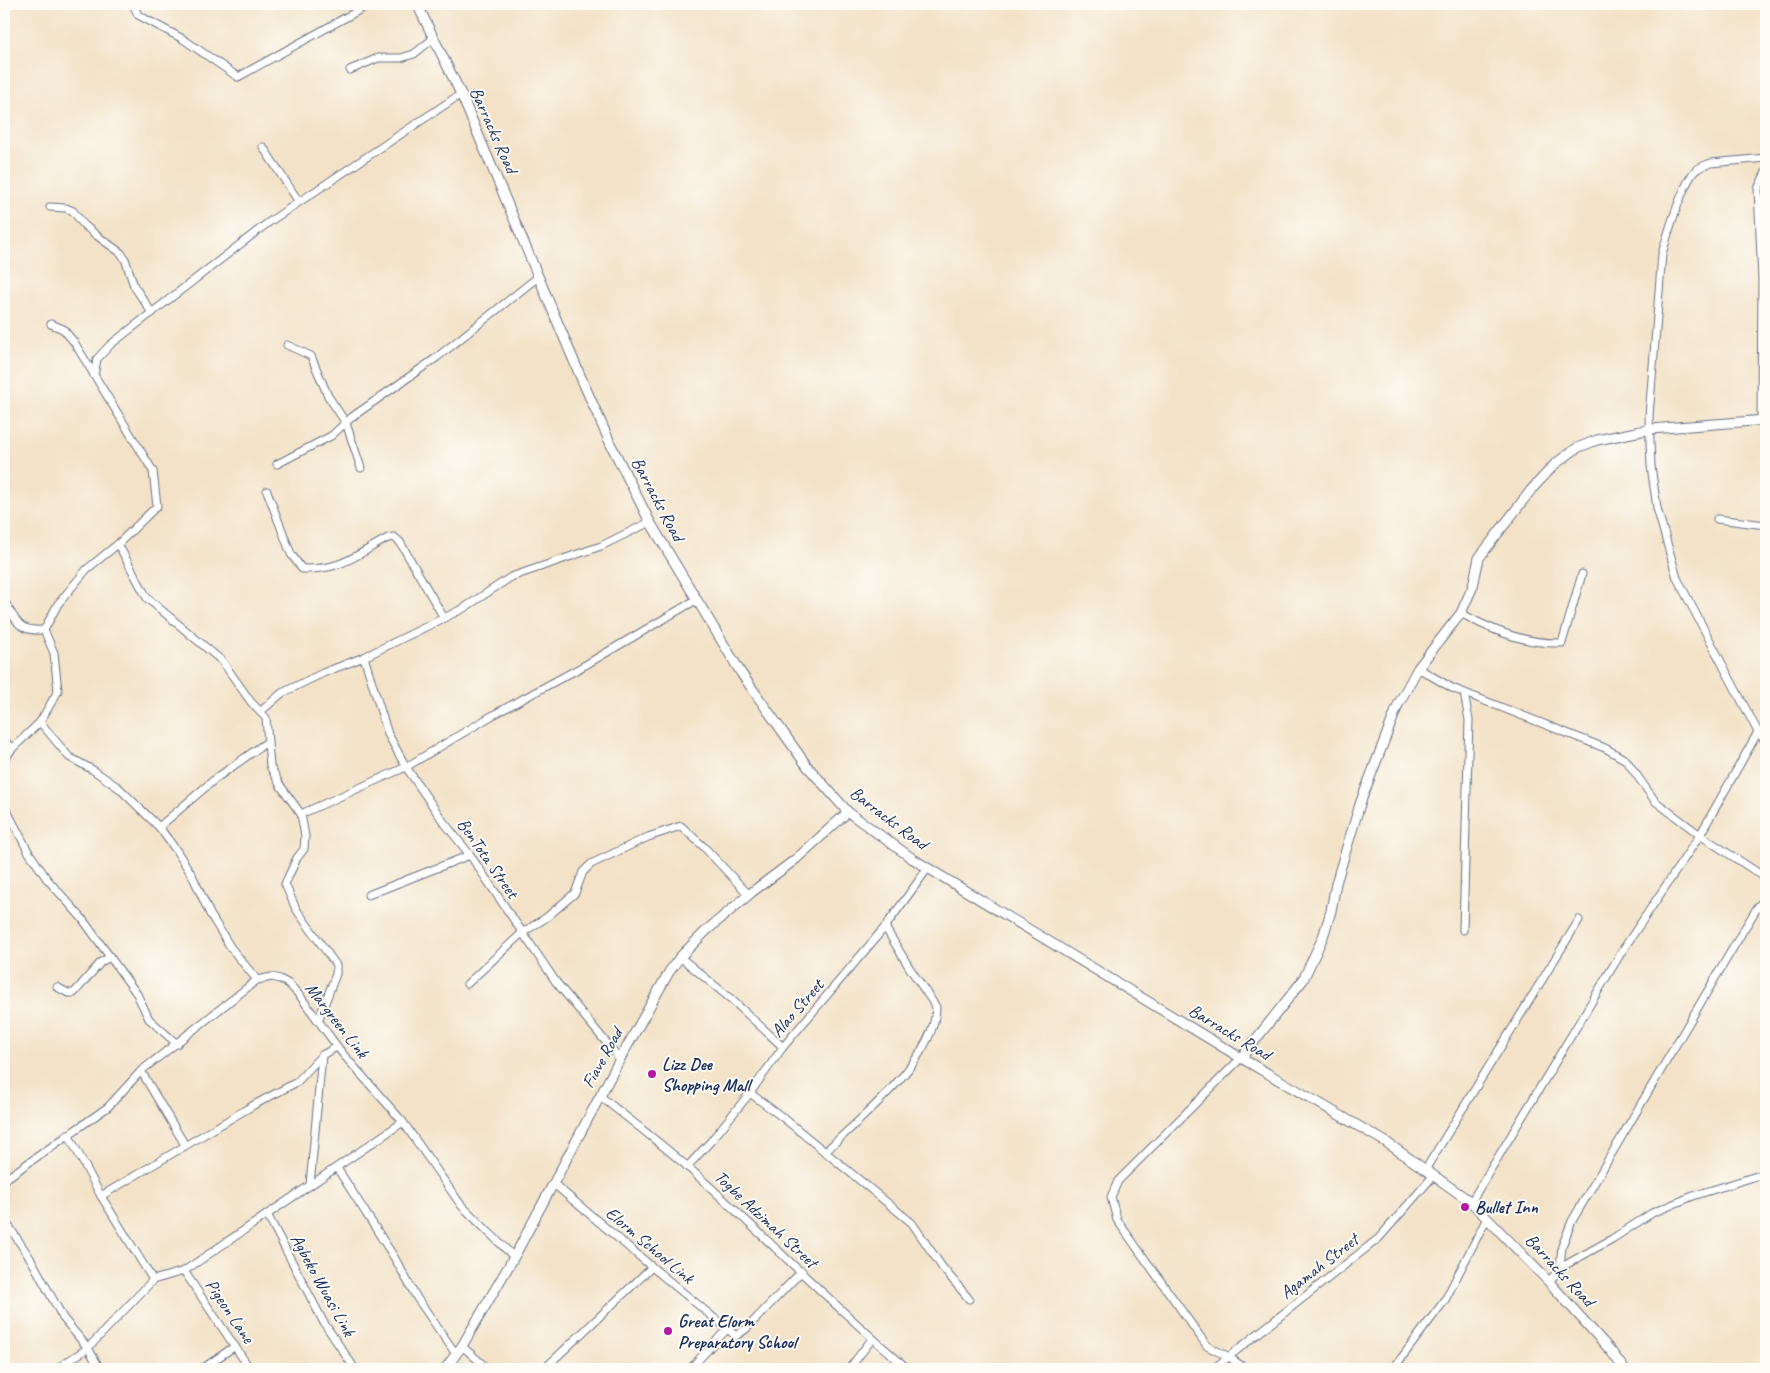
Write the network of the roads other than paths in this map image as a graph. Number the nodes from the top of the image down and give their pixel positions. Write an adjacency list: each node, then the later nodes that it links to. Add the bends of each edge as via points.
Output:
1 (133, 4): 2 (street, via 138,15 183,39 238,77)
2 (370, 4)
3 (417, 4): 4 (street, Barracks Road)
4 (434, 38): 5 (street, via 414,54 401,58 378,58); 6 (street, Barracks Road)
5 (350, 70)
6 (461, 94): 10 (street); 12 (street, Barracks Road)
7 (263, 147): 10 (street)
8 (1766, 158): 20 (street, via 1711,163 1696,170 1687,184 1662,254 1649,416)
9 (1766, 172): 14 (street, via 1758,188)
10 (299, 202): 13 (street)
11 (50, 207): 13 (street, via 74,211 96,235 121,253 134,286)
12 (538, 277): 19 (street, via 436,358); 25 (street, Barracks Road, via 612,447)
13 (152, 313): 17 (street, via 102,353 97,359)
14 (1764, 314): 18 (street)
15 (51, 324): 17 (street, via 68,335)
16 (287, 345): 19 (street, via 311,356 328,396)
17 (94, 376): 27 (street, via 153,471 158,506)
18 (1764, 420): 20 (street)
19 (346, 423): 21 (street, via 331,436); 22 (street)
20 (1651, 428): 31 (street, via 1597,440 1577,448 1556,464 1531,490 1478,558 1473,586); 39 (street, via 1651,466 1657,508 1677,578)
21 (277, 464)
22 (361, 468)
23 (267, 491): 32 (street, via 291,554 302,569 319,570 341,565 394,537)
24 (1717, 519): 26 (street)
25 (650, 522): 29 (street, Barracks Road); 32 (street, via 601,546 511,577)
26 (1766, 525)
27 (118, 544): 33 (street, via 87,569 58,604); 37 (street, via 147,598 222,661)
28 (1582, 574): 31 (street, via 1562,644 1512,637)
29 (696, 600): 45 (street); 47 (street, Barracks Road, via 780,730)
30 (4, 601): 33 (street, via 20,626 29,631)
31 (1461, 613): 35 (street)
32 (444, 618): 34 (street)
33 (44, 630): 38 (street, via 54,654 58,691)
34 (364, 656): 37 (street, via 282,693); 45 (street, BenTota Street, via 388,734)
35 (1418, 668): 36 (street); 71 (street, via 1398,706 1361,801 1323,936 1303,980)
36 (1464, 693): 50 (street, via 1606,748 1626,760 1655,801); 59 (street, via 1469,720)
37 (260, 712): 41 (street, via 266,718)
38 (40, 722): 43 (street); 49 (street, via 69,757 119,788)
39 (1758, 732): 42 (street); 50 (street)
40 (4, 740): 43 (street)
41 (267, 742): 48 (street, via 270,766); 49 (street, via 215,779)
42 (1766, 742)
43 (12, 749): 44 (street)
44 (4, 760)
45 (406, 767): 48 (street); 51 (street, BenTota Street)
46 (4, 805): 61 (street, via 47,879 81,917)
47 (848, 812): 52 (street, Barracks Road); 55 (street, Fiave Road, via 796,859)
48 (300, 814): 66 (street, via 306,836 304,849 285,884 296,909 336,965 336,974)
49 (159, 826): 63 (street, via 192,875 210,914 231,948)
50 (1700, 835): 53 (street); 89 (street, via 1624,948)
51 (470, 855): 54 (street); 60 (street, BenTota Street)
52 (928, 868): 58 (street, Alao Street); 71 (street, Barracks Road)
53 (1766, 878)
54 (368, 895)
55 (749, 895): 60 (street, via 681,826 648,837 591,864 583,872 575,893); 62 (street, Fiave Road, via 706,930)
56 (1766, 897): 95 (street, via 1572,1221 1562,1246)
57 (1579, 920): 82 (street)
58 (886, 927): 69 (street, Alao Street); 79 (street, via 936,1007 930,1036 910,1069)
59 (1462, 930)
60 (522, 933): 64 (street); 72 (street, BenTota Street, via 556,982)
61 (110, 957): 65 (street, via 101,962 74,993); 67 (street, via 137,994 149,1019)
62 (680, 957): 69 (street); 72 (street, Fiave Road)
63 (257, 980): 66 (street, Margreen Link, via 272,977 289,984); 67 (street)
64 (467, 984)
65 (57, 987)
66 (318, 1021): 68 (street, Margreen Link)
67 (176, 1044): 73 (street)
68 (337, 1047): 70 (street); 76 (street, Margreen Link)
69 (783, 1047): 74 (street, Alao Street)
70 (322, 1054): 78 (street, via 297,1082); 87 (street)
71 (1241, 1058): 82 (street, Barracks Road, via 1386,1142); 107 (street, via 1118,1181 1111,1197 1117,1220 1207,1346)
72 (620, 1059): 75 (street, Fiave Road)
73 (141, 1071): 77 (street, via 108,1107); 78 (street)
74 (750, 1093): 79 (street); 80 (street, Alao Street)
75 (600, 1096): 80 (street, Togbe Adzimah Street); 86 (street, Fiave Road)
76 (403, 1122): 81 (street); 93 (street, Margreen Link, via 462,1205)
77 (68, 1134): 85 (street); 88 (street)
78 (185, 1145): 88 (street)
79 (825, 1152): 100 (street, via 912,1223)
80 (687, 1167): 97 (street, Togbe Adzimah Street)
81 (337, 1168): 87 (street); 106 (street, via 417,1298)
82 (1425, 1170): 84 (street, Barracks Road)
83 (1766, 1173): 95 (street, via 1652,1213)
84 (1434, 1175): 89 (street, Barracks Road); 107 (street, Agamah Street, via 1379,1238)
85 (4, 1180)
86 (554, 1184): 93 (street, Fiave Road); 94 (street, Elorm School Link)
87 (310, 1186): 90 (street)
88 (101, 1196): 98 (street)
89 (1471, 1202): 92 (street, Barracks Road)
90 (267, 1214): 96 (street); 112 (street, Agbeko Wuasi Link, via 324,1323)
91 (4, 1218): 105 (street, via 63,1318)
92 (1487, 1218): 99 (street, Barracks Road); 121 (street, via 1445,1300)
93 (514, 1257): 104 (street, Fiave Road)
94 (652, 1267): 101 (street, Elorm School Link); 115 (street)
95 (1560, 1268): 99 (street)
96 (184, 1270): 98 (street); 103 (street, Pigeon Lane)
97 (802, 1271): 101 (street, via 742,1333 736,1336); 102 (street, Togbe Adzimah Street)
98 (153, 1280): 105 (street)
99 (1549, 1282): 122 (street, Barracks Road)
100 (969, 1300)
101 (727, 1329): 116 (street)
102 (872, 1339): 117 (street); 118 (street, Togbe Adzimah Street)
103 (236, 1346): 110 (street); 111 (street, Pigeon Lane)
104 (462, 1346): 106 (street, Fiave Road); 114 (street)
105 (88, 1348): 108 (street); 109 (street)
106 (456, 1354): 113 (street, Fiave Road)
107 (1229, 1357): 119 (street, Agamah Street); 120 (street)
108 (56, 1369)
109 (100, 1369)
110 (202, 1369)
111 (250, 1369)
112 (355, 1369)
113 (446, 1369)
114 (488, 1369)
115 (544, 1369)
116 (690, 1369)
117 (849, 1369)
118 (908, 1369)
119 (1213, 1369)
120 (1246, 1369)
121 (1393, 1369)
122 (1624, 1369)

